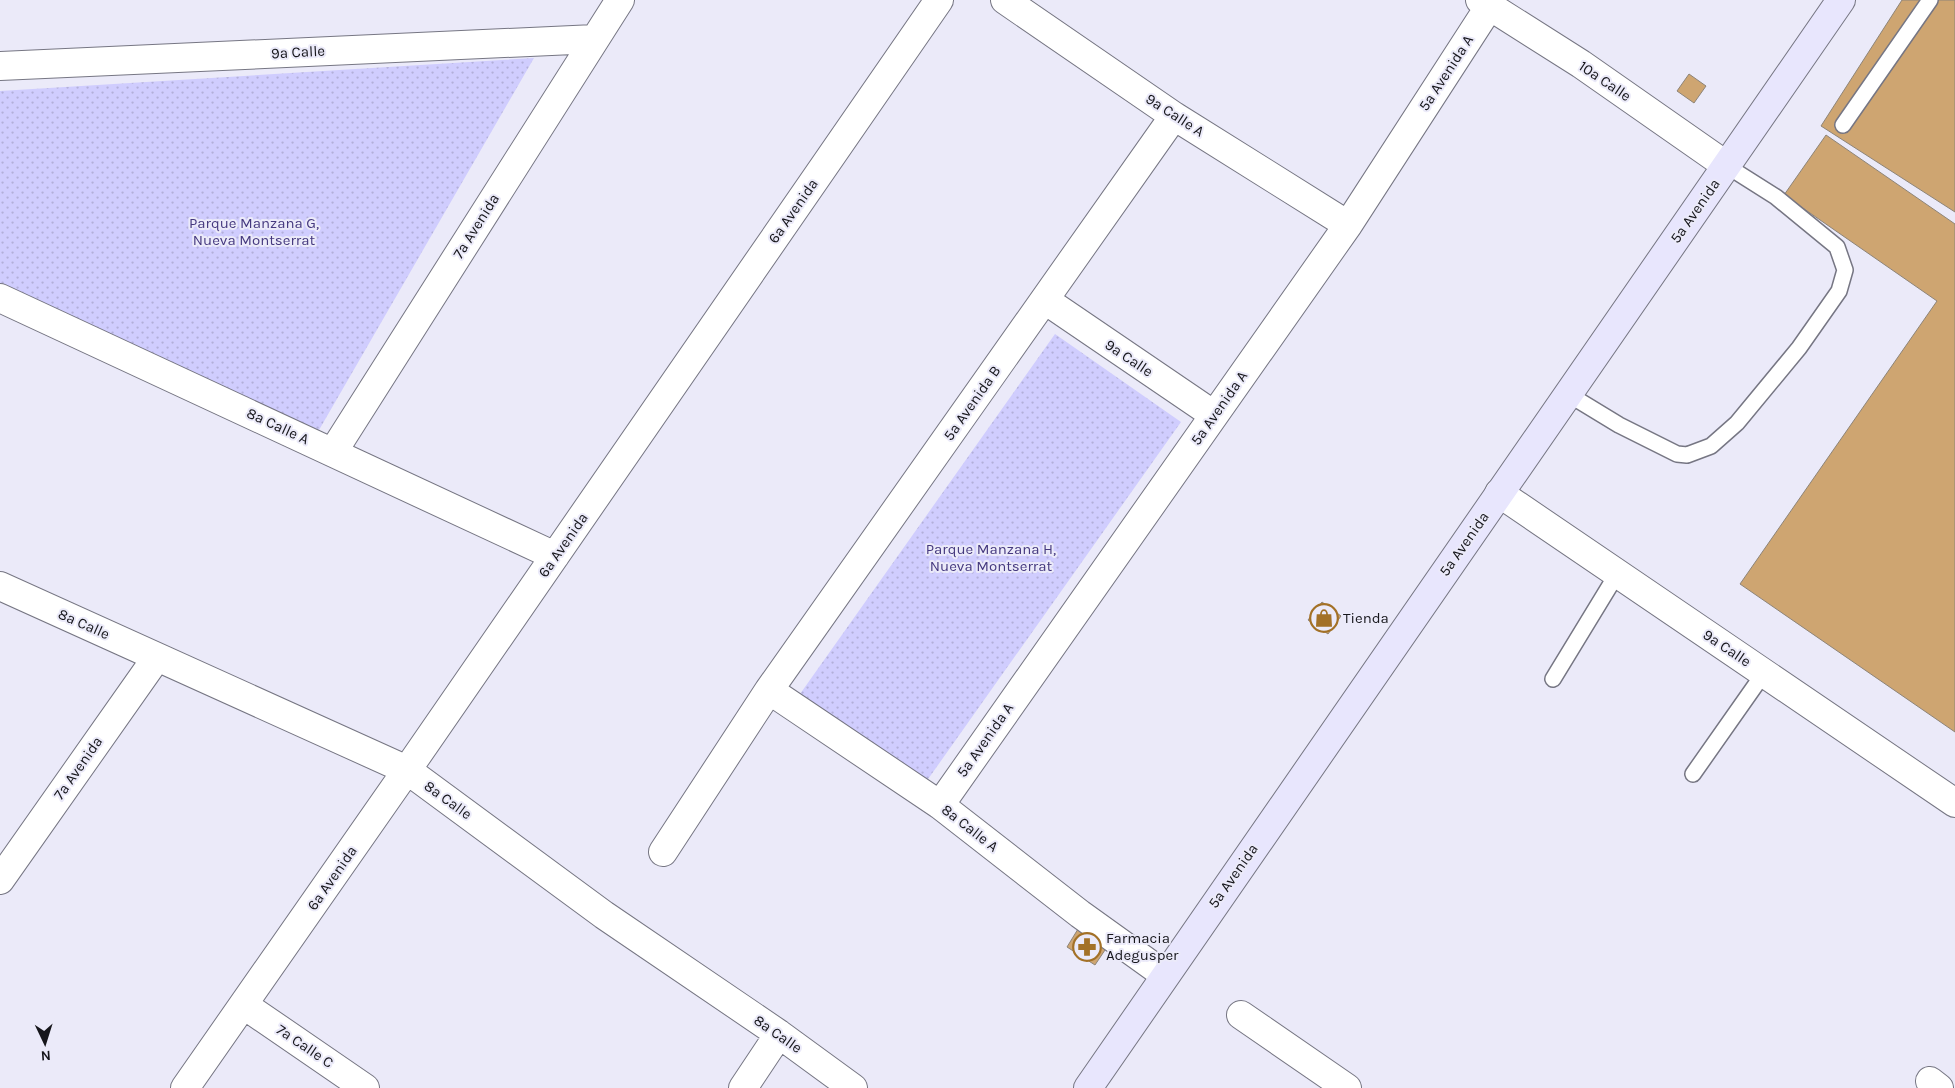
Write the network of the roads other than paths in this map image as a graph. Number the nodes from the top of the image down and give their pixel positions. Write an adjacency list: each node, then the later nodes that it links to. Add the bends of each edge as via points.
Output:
1 (620, 0): 7 (street, 7a Avenida)
2 (939, 0): 19 (street, 6a Avenida)
3 (1005, 0): 9 (street, 9a Calle A)
4 (1842, 0): 11 (main road, 5a Avenida)
5 (1930, 0): 10 (lane)
6 (1485, 3): 11 (street, 10a Calle, via 1581,64); 12 (street, 5a Avenida A)
7 (595, 39): 8 (street, 9a Calle); 17 (street, 7a Avenida)
8 (0, 66)
9 (1174, 116): 12 (street, 9a Calle A); 14 (street, 5a Avenida B)
10 (1843, 125)
11 (1727, 166): 15 (main road, 5a Avenida); 15 (lane, via 1784,203 1837,247 1845,270 1839,291 1799,348 1731,428 1711,446 1688,455 1677,454 1652,442)
12 (1348, 225): 16 (street, 5a Avenida A)
13 (0, 298): 17 (street, 8a Calle A)
14 (1045, 300): 16 (street, 9a Calle); 25 (street, 5a Avenida B)
15 (1568, 394): 18 (main road, 5a Avenida)
16 (1214, 415): 29 (street, 5a Avenida A)
17 (333, 452): 19 (street, 8a Calle A)
18 (1499, 493): 20 (street, 9a Calle); 32 (main road, 5a Avenida)
19 (554, 556): 26 (street, 6a Avenida)
20 (1617, 574): 23 (street, 9a Calle); 24 (lane)
21 (0, 586): 22 (street, 8a Calle)
22 (157, 657): 26 (street, 8a Calle); 31 (street, 7a Avenida)
23 (1764, 674): 27 (lane); 28 (street, 9a Calle)
24 (1553, 679)
25 (769, 690): 29 (street, 8a Calle A); 30 (street, 5a Avenida B)
26 (407, 770): 33 (street, 6a Avenida); 35 (street, 8a Calle, via 604,914)
27 (1693, 774)
28 (1955, 803)
29 (940, 804): 32 (street, 8a Calle A, via 1080,914)
30 (663, 852)
31 (0, 880)
32 (1165, 975): 40 (main road, 5a Avenida)
33 (244, 1005): 36 (street, 6a Avenida); 37 (street, 7a Calle C)
34 (1241, 1015): 41 (street)
35 (779, 1034): 38 (street); 39 (street, 8a Calle)
36 (185, 1088)
37 (365, 1088)
38 (743, 1088)
39 (853, 1088)
40 (1088, 1088)
41 (1347, 1088)

